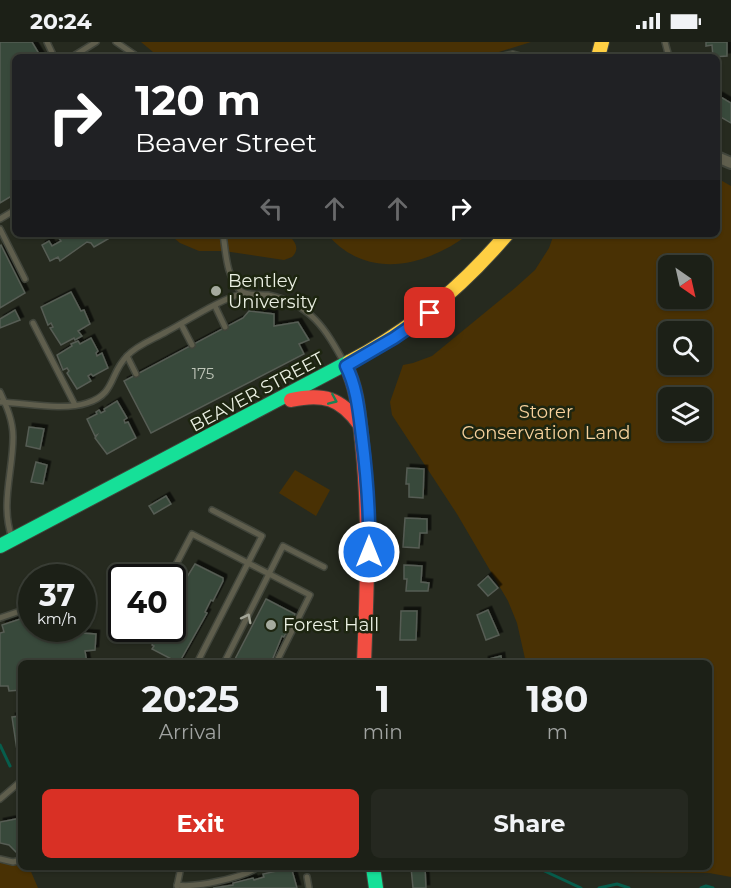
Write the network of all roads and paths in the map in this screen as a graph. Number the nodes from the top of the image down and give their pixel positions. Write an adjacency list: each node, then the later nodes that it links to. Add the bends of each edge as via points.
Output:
1 (96, 42): 3 (lane)
2 (116, 42): 4 (lane)
3 (77, 54)
4 (133, 54)
5 (0, 229): 8 (lane)
6 (224, 237): 9 (lane, via 229,270)
7 (504, 237): 16 (main road, BEAVER STREET, via 438,306)
8 (25, 279)
9 (244, 293): 10 (lane); 16 (lane, via 277,297 303,308 323,327)
10 (214, 306): 12 (lane); 13 (lane)
11 (33, 323): 20 (lane)
12 (181, 324): 14 (lane); 15 (lane)
13 (225, 327)
14 (192, 345)
15 (127, 356): 17 (lane); 20 (lane, via 108,391 95,400)
16 (346, 366): 21 (main road, BEAVER STREET); 22 (main road, via 354,385)
17 (136, 374)
18 (0, 392): 19 (lane)
19 (2, 402): 20 (lane); 24 (lane, via 13,438 4,508)
20 (75, 405)
21 (257, 412): 22 (main road, one-way to 22, via 299,397 321,396 345,407); 24 (main road, BEAVER STREET)
22 (361, 426): 35 (main road, via 369,524)
23 (212, 510): 26 (lane, via 262,536)
24 (13, 539): 25 (main road, BEAVER STREET)
25 (0, 546)
26 (248, 563): 27 (lane, via 192,534); 29 (lane); 32 (lane)
27 (176, 564)
28 (324, 567): 29 (lane, via 283,546)
29 (268, 573): 33 (lane, one-way to 29); 34 (lane, via 310,595)
30 (18, 612): 31 (lane)
31 (0, 618)
32 (198, 660)
33 (225, 660)
34 (278, 660)
35 (364, 660)
36 (18, 784): 37 (lane)
37 (0, 799)
38 (0, 859): 39 (lane)
39 (18, 861)
40 (180, 870): 44 (lane)
41 (252, 870): 44 (lane)
42 (373, 870): 46 (main road)
43 (307, 877): 45 (lane)
44 (177, 887)
45 (309, 888)
46 (376, 888)

